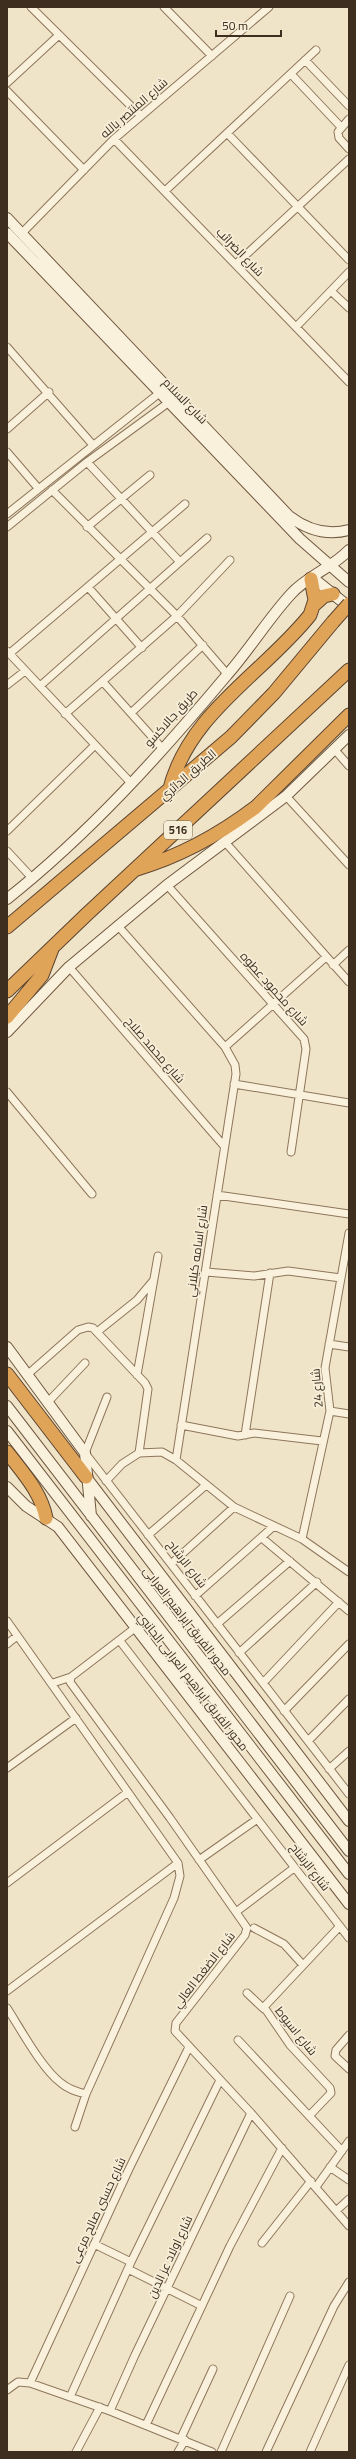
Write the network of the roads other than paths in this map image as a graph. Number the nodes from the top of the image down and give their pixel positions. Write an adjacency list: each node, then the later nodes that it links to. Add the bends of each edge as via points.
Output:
1 (31, 7): 4 (street)
2 (164, 7): 6 (street)
3 (269, 7): 6 (street, شارع المنتصر بالله)
4 (59, 35): 9 (street); 12 (street)
5 (316, 50): 7 (street)
6 (212, 56): 12 (street, شارع المنتصر بالله)
7 (306, 60): 8 (street); 11 (street)
8 (291, 74): 14 (street); 15 (street)
9 (7, 83)
10 (7, 92): 19 (street)
11 (349, 106)
12 (140, 115): 16 (street, شارع المنتصر بالله)
13 (349, 119): 14 (street)
14 (341, 127): 17 (street, via 338,136)
15 (227, 133): 20 (street); 21 (street)
16 (114, 139): 19 (street, شارع المنتصر بالله); 20 (street, شارع الضرائب)
17 (349, 149)
18 (349, 159): 21 (street)
19 (84, 170): 24 (street, شارع المنتصر بالله)
20 (164, 191): 26 (street, شارع الضرائب)
21 (297, 207): 25 (street); 26 (street)
22 (7, 218): 24 (street, شارع السلام)
23 (7, 233): 33 (street, شارع السلام)
24 (22, 233): 33 (street, شارع السلام)
25 (349, 260)
26 (236, 264): 30 (street, شارع الضرائب)
27 (349, 272): 28 (street)
28 (331, 291): 29 (street); 30 (street)
29 (349, 308)
30 (296, 327): 32 (street, شارع الضرائب)
31 (7, 347): 34 (street)
32 (349, 382)
33 (163, 390): 35 (street, شارع السلام); 37 (street)
34 (49, 392): 36 (street); 37 (street)
35 (172, 400): 39 (street); 48 (street, شارع السلام, via 289,516 314,529 332,532); 55 (street, شارع السلام)
36 (7, 429)
37 (93, 445): 41 (street)
38 (7, 452): 41 (street)
39 (87, 462): 42 (street); 43 (street)
40 (150, 474): 43 (street)
41 (38, 488): 45 (street)
42 (52, 490): 46 (street); 47 (street)
43 (121, 498): 47 (street); 49 (street)
44 (186, 504): 49 (street)
45 (7, 514)
46 (7, 527)
47 (87, 527): 52 (street)
48 (349, 530)
49 (153, 532): 52 (street); 54 (street)
50 (207, 538): 54 (street)
51 (349, 550): 55 (street, طريق جالاكسو)
52 (120, 560): 58 (street); 59 (street)
53 (230, 560): 64 (street)
54 (180, 562): 59 (street)
55 (330, 567): 56 (street, طريق جالاكسو); 57 (street, شارع السلام)
56 (312, 578): 60 (street); 62 (highway, via 315,589); 71 (street, طريق جالاكسو, via 291,595)
57 (349, 582)
58 (88, 587): 65 (street); 68 (street)
59 (150, 589): 64 (street); 65 (street)
60 (333, 594): 62 (highway, via 324,596); 63 (street)
61 (349, 604): 84 (highway, الطريق الدائري, bridge, via 253,716)
62 (314, 605): 84 (highway, via 306,619 200,728 180,758)
63 (349, 607)
64 (177, 616): 66 (street); 67 (street)
65 (116, 618): 67 (street); 74 (street)
66 (202, 645): 71 (street); 75 (street)
67 (142, 648): 72 (street)
68 (8, 653): 70 (street)
69 (349, 670): 90 (highway, 516)
70 (25, 671): 73 (street); 74 (street)
71 (228, 675): 80 (street, طريق جالاكسو)
72 (103, 682): 75 (street); 76 (street)
73 (7, 685)
74 (40, 686): 76 (street)
75 (131, 713): 80 (street)
76 (65, 714): 79 (street)
77 (349, 715): 90 (highway, via 256,807 240,819 189,850)
78 (349, 735): 81 (street)
79 (94, 746): 83 (street); 86 (street)
80 (162, 748): 83 (street, طريق جالاكسو)
81 (335, 750): 82 (street); 85 (street)
82 (349, 766)
83 (131, 783): 91 (street, طريق جالاكسو, via 117,800)
84 (169, 792): 94 (highway, الطريق الدائري)
85 (286, 796): 87 (street); 89 (street)
86 (7, 831)
87 (225, 842): 92 (street); 98 (street)
88 (7, 851): 91 (street)
89 (349, 865)
90 (134, 870): 96 (highway, 516)
91 (33, 879): 93 (street, طريق جالاكسو)
92 (167, 885): 95 (street); 103 (street, شارع محمود عطوه)
93 (7, 899)
94 (9, 924)
95 (119, 927): 100 (street); 106 (street, شارع اسامه كيلاني)
96 (53, 946): 102 (highway, 516); 104 (highway, via 42,975)
97 (349, 950): 99 (street)
98 (326, 957): 99 (street); 103 (street)
99 (333, 965): 101 (street)
100 (69, 967): 105 (street); 111 (street, شارع محمد صلاح)
101 (349, 982)
102 (7, 991)
103 (274, 1005): 106 (street); 109 (street, شارع محمود عطوه, via 305,1044)
104 (7, 1017)
105 (7, 1032)
106 (225, 1048): 107 (street, شارع اسامه كيلاني, via 235,1065)
107 (234, 1084): 109 (street); 111 (street, شارع اسامه كيلاني)
108 (7, 1092): 113 (street)
109 (299, 1094): 110 (street); 112 (street, شارع محمود عطوه)
110 (349, 1103)
111 (224, 1146): 114 (street, شارع اسامه كيلاني)
112 (290, 1152)
113 (92, 1194)
114 (217, 1195): 115 (street); 118 (street, شارع اسامه كيلاني)
115 (349, 1214)
116 (349, 1233): 120 (street, شارع 24)
117 (158, 1256): 121 (street)
118 (206, 1272): 119 (street, via 248,1276); 135 (street, شارع اسامه كيلاني)
119 (270, 1273): 120 (street, via 288,1271); 137 (street)
120 (341, 1278): 123 (street, شارع 24)
121 (154, 1280): 122 (street, via 137,1300); 129 (street)
122 (97, 1332): 128 (street, via 88,1327 82,1328); 129 (street)
123 (329, 1344): 125 (street); 133 (street, شارع 24, via 325,1368)
124 (7, 1347): 128 (street, شارع الرشاح)
125 (349, 1347)
126 (85, 1363): 131 (street)
127 (7, 1374): 143 (highway)
128 (27, 1375): 131 (street, شارع الرشاح)
129 (137, 1375): 141 (street, via 145,1383 148,1396)
130 (107, 1397): 140 (street)
131 (48, 1402): 140 (street, شارع الرشاح)
132 (7, 1406): 149 (street, محور الفريق إبراهيم العرابى)
133 (330, 1411): 134 (street); 138 (street, شارع 24)
134 (349, 1414)
135 (181, 1425): 137 (street, via 238,1436); 142 (street, شارع اسامه كيلاني)
136 (7, 1430): 174 (street)
137 (245, 1435): 138 (street, via 254,1433)
138 (322, 1440): 153 (street, شارع 24)
139 (7, 1452): 148 (highway, via 37,1492)
140 (85, 1453): 143 (street); 144 (street, شارع الرشاح)
141 (139, 1453): 142 (street, via 162,1452); 144 (street, via 122,1464)
142 (176, 1460): 145 (street)
143 (86, 1477): 149 (street); 185 (street)
144 (106, 1481): 151 (street, شارع الرشاح)
145 (206, 1485): 147 (street); 151 (street)
146 (7, 1486): 148 (street, محور الفريق إبراهيم العرابى الجانبي, via 20,1502)
147 (234, 1507): 150 (street); 156 (street)
148 (46, 1518): 164 (street, محور الفريق إبراهيم العرابى الجانبي, via 58,1527)
149 (91, 1518): 186 (street, محور الفريق إبراهيم العرابى)
150 (274, 1526): 152 (street); 153 (street)
151 (148, 1535): 156 (street, شارع الرشاح)
152 (262, 1538): 154 (street); 159 (street)
153 (302, 1539): 157 (street)
154 (290, 1560): 158 (street); 163 (street)
155 (349, 1561): 157 (street)
156 (171, 1564): 159 (street, شارع الرشاح)
157 (347, 1570)
158 (317, 1582): 160 (street); 169 (street)
159 (195, 1596): 163 (street, شارع الرشاح)
160 (339, 1602): 161 (street); 172 (street)
161 (349, 1611)
162 (7, 1621): 165 (street)
163 (217, 1624): 169 (street, شارع الرشاح)
164 (135, 1628): 166 (street); 170 (street, محور الفريق إبراهيم العرابى الجانبي)
165 (17, 1636): 167 (street); 173 (street)
166 (120, 1641): 171 (street); 184 (street, شارع الرشاح)
167 (7, 1644)
168 (349, 1644): 176 (street)
169 (239, 1653): 172 (street, شارع الرشاح)
170 (163, 1664): 174 (street); 192 (street, محور الفريق إبراهيم العرابى الجانبي)
171 (71, 1677): 173 (street); 187 (street, شارع الضغط العالي, via 71,1685)
172 (263, 1683): 176 (street, شارع الرشاح)
173 (52, 1684): 177 (street)
174 (204, 1687): 190 (street)
175 (349, 1699): 178 (street)
176 (284, 1711): 178 (street, شارع الرشاح)
177 (76, 1718): 180 (street); 182 (street)
178 (308, 1741): 181 (street, شارع الرشاح)
179 (349, 1751): 181 (street)
180 (7, 1768)
181 (329, 1769): 183 (street, شارع الرشاح)
182 (128, 1792): 188 (street); 191 (street)
183 (349, 1794)
184 (256, 1820): 187 (street); 189 (street, شارع الرشاح)
185 (349, 1821)
186 (349, 1851)
187 (199, 1860): 193 (street, شارع الضغط العالي)
188 (178, 1863): 198 (street); 207 (street, via 180,1876 174,1898)
189 (294, 1868): 193 (street); 194 (street, شارع الرشاح)
190 (349, 1874)
191 (7, 1883)
192 (349, 1904)
193 (236, 1912): 204 (street, شارع الضغط العالي, via 246,1925 246,1935 174,2025 175,2031)
194 (340, 1926): 196 (street, شارع الرشاح); 197 (street, شارع اسيوط)
195 (254, 1928): 197 (street, via 284,1944)
196 (349, 1938)
197 (303, 1965): 201 (street, شارع اسيوط)
198 (7, 1991)
199 (247, 1993): 201 (street)
200 (7, 2008): 207 (street, via 60,2083)
201 (264, 2009): 209 (street, شارع اسيوط, via 290,2045 331,2090)
202 (349, 2035): 205 (street, via 336,2050 335,2056)
203 (238, 2040): 209 (street)
204 (189, 2047): 206 (street, شارع الضغط العالي); 220 (street, شارع حسنى صالح مرعى)
205 (349, 2069)
206 (220, 2080): 208 (street, شارع الضغط العالي); 221 (street)
207 (86, 2094): 210 (street)
208 (251, 2113): 212 (street, شارع الضغط العالي); 223 (street, شارع اولاد عز الدين)
209 (309, 2116): 211 (street)
210 (75, 2127)
211 (346, 2146): 213 (street)
212 (282, 2148): 215 (street, شارع الضغط العالي); 225 (street, via 230,2246)
213 (330, 2167): 214 (street); 215 (street)
214 (349, 2180)
215 (313, 2184): 217 (street, شارع الضغط العالي); 219 (street)
216 (349, 2198): 217 (street)
217 (336, 2211): 218 (street, شارع الضغط العالي)
218 (349, 2226)
219 (262, 2243)
220 (94, 2244): 221 (street); 228 (street, شارع حسنى صالح مرعى)
221 (130, 2265): 223 (street); 230 (street)
222 (349, 2282): 239 (street, via 334,2306)
223 (168, 2288): 225 (street); 232 (street, شارع اولاد عز الدين)
224 (290, 2296): 238 (street)
225 (202, 2306): 233 (street)
226 (349, 2365): 240 (street)
227 (213, 2369): 234 (street)
228 (30, 2383): 229 (street, via 18,2382); 230 (street)
229 (7, 2390)
230 (70, 2397): 231 (street)
231 (100, 2407): 232 (street); 235 (street)
232 (110, 2411): 233 (street)
233 (146, 2425): 234 (street)
234 (183, 2439): 236 (street); 237 (street)
235 (76, 2452)
236 (178, 2452)
237 (212, 2452)
238 (221, 2452)
239 (266, 2452)
240 (310, 2452)

